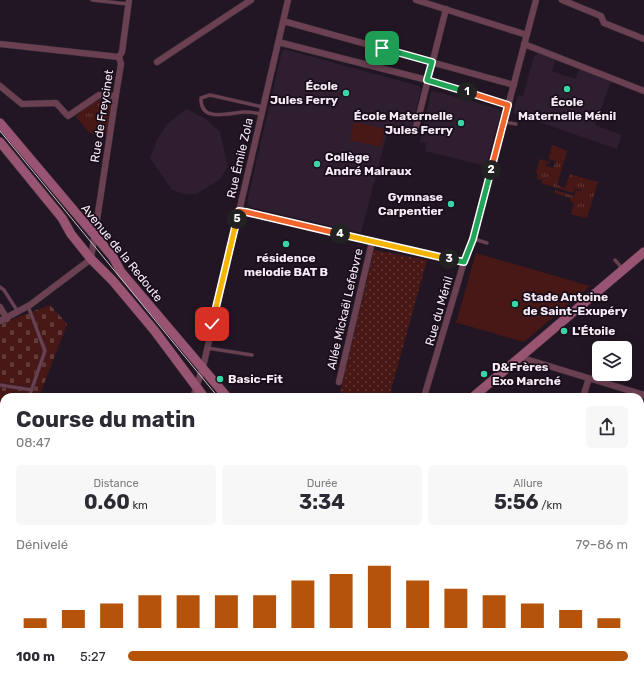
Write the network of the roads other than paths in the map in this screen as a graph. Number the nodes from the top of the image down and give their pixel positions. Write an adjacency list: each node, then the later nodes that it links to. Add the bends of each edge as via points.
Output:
1 (92, 0): 7 (lane)
2 (251, 0): 16 (street)
3 (288, 0): 9 (street, Rue Émile Zola)
4 (416, 0): 8 (street)
5 (536, 0): 10 (street, Rue du Ménil)
6 (562, 0): 11 (street, via 601,16 604,23)
7 (128, 2): 15 (street, Rue de Freycinet, via 122,52)
8 (446, 9): 10 (street); 17 (street)
9 (283, 21): 12 (street, Rue Émile Zola); 17 (street)
10 (527, 35): 14 (street, Rue du Ménil)
11 (644, 39)
12 (278, 42): 18 (street); 24 (street, Rue Émile Zola)
13 (0, 44): 15 (street)
14 (524, 44): 19 (street, Rue du Ménil); 21 (street)
15 (119, 57): 22 (street, Rue de Freycinet, via 121,64)
16 (157, 62)
17 (432, 62): 18 (street); 19 (street)
18 (427, 80): 23 (street); 28 (street)
19 (514, 85): 23 (street, Rue du Ménil)
20 (0, 86): 22 (street, via 22,104 56,103 68,116 99,95)
21 (644, 91)
22 (116, 96): 31 (street, Rue de Freycinet)
23 (508, 105): 26 (street, Rue du Ménil)
24 (262, 111): 24 (lane, via 216,116 205,110 201,98 210,95); 30 (street, Rue Émile Zola)
25 (0, 122): 31 (main road, Avenue de la Redoute)
26 (504, 122): 27 (lane); 32 (street, Rue du Ménil)
27 (516, 124)
28 (416, 127)
29 (0, 142): 36 (main road, Avenue de la Redoute, via 62,218)
30 (239, 211): 33 (street); 46 (street, Rue Émile Zola)
31 (95, 236): 36 (street, Rue de Freycinet); 49 (main road, Avenue de la Redoute, via 113,257 121,272)
32 (473, 239): 34 (lane); 38 (street, Rue du Ménil)
33 (372, 242): 38 (street); 51 (street, Allée Mickaël Lefebvre)
34 (487, 243)
35 (644, 252): 39 (main road)
36 (91, 259): 41 (street); 53 (main road, Avenue de la Redoute, via 114,280)
37 (615, 260): 39 (lane)
38 (464, 262): 59 (street, Rue du Ménil)
39 (623, 269): 48 (main road)
40 (0, 287): 43 (lane)
41 (28, 306): 43 (street); 54 (lane, via 44,351)
42 (0, 307): 44 (street)
43 (18, 312): 44 (street)
44 (7, 318): 45 (street)
45 (0, 321)
46 (207, 348): 47 (lane); 49 (street, Rue Émile Zola)
47 (252, 355)
48 (519, 357): 50 (street); 60 (main road)
49 (203, 367): 53 (street, Rue Émile Zola); 58 (main road, Avenue de la Redoute)
50 (589, 378): 61 (street); 62 (street)
51 (339, 382)
52 (0, 385): 54 (lane)
53 (196, 387): 56 (street, Rue Émile Zola); 57 (main road, Avenue de la Redoute)
54 (32, 390): 55 (lane)
55 (31, 393)
56 (194, 393)
57 (201, 393)
58 (224, 393)
59 (425, 393)
60 (478, 393)
61 (584, 393)
62 (638, 393)

